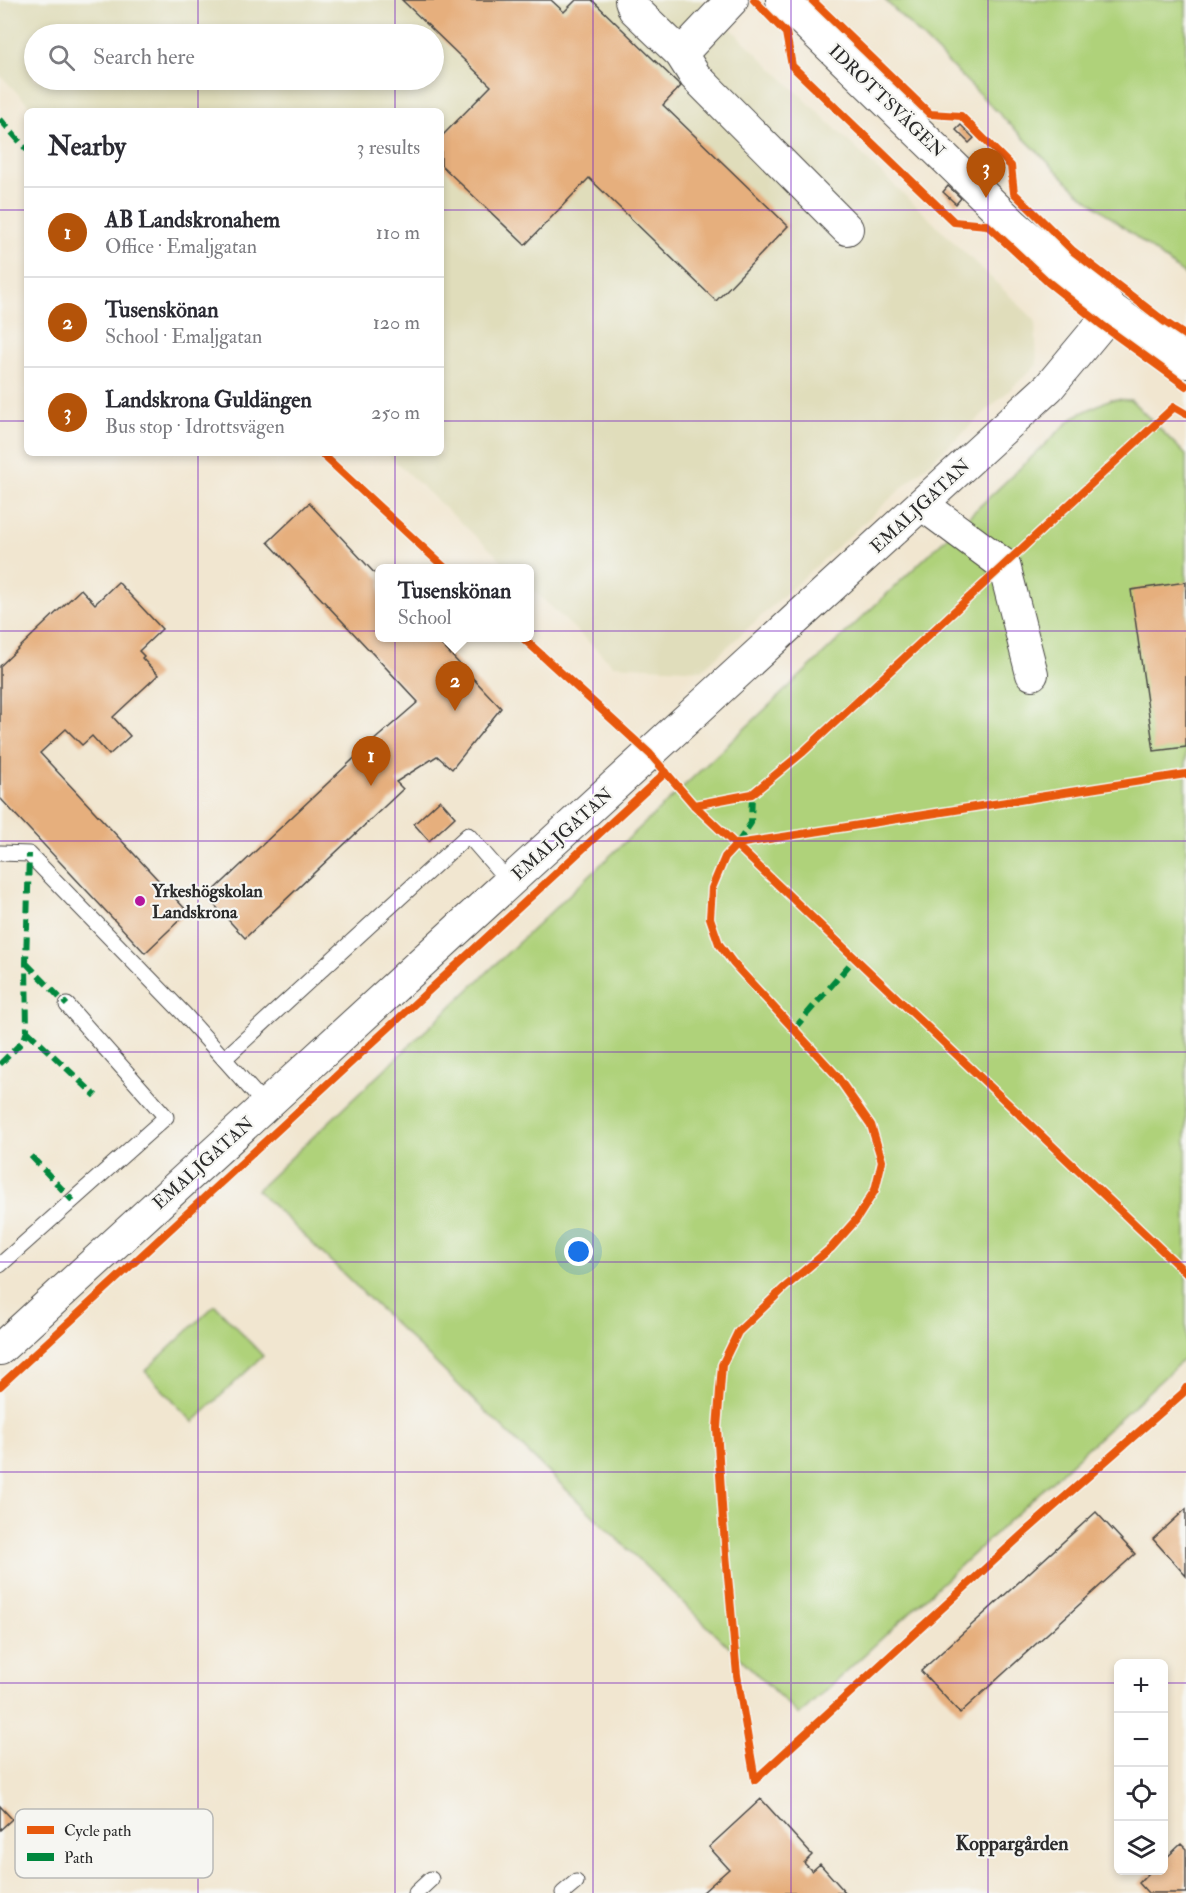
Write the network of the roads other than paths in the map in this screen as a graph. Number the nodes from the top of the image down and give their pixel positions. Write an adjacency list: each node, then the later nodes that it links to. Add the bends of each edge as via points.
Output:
1 (631, 0): 4 (street, via 634,9)
2 (732, 0): 4 (street)
3 (782, 0): 6 (street, IDROTTSVÄGEN, via 1015,226)
4 (681, 54): 5 (street, via 695,76)
5 (847, 229)
6 (1113, 310): 7 (street, IDROTTSVÄGEN); 8 (street, EMALJGATAN, via 1049,387)
7 (1186, 362)
8 (923, 505): 9 (street, via 1004,565); 11 (street, EMALJGATAN)
9 (1032, 674)
10 (0, 853): 13 (lane, via 29,854)
11 (509, 882): 13 (lane, via 468,836); 14 (street, EMALJGATAN)
12 (67, 1005): 15 (lane, via 166,1117)
13 (224, 1059): 14 (lane)
14 (266, 1106): 16 (street, EMALJGATAN)
15 (0, 1265)
16 (0, 1349)
17 (431, 1879): 19 (lane)
18 (576, 1882): 20 (lane)
19 (416, 1893)
20 (563, 1893)

